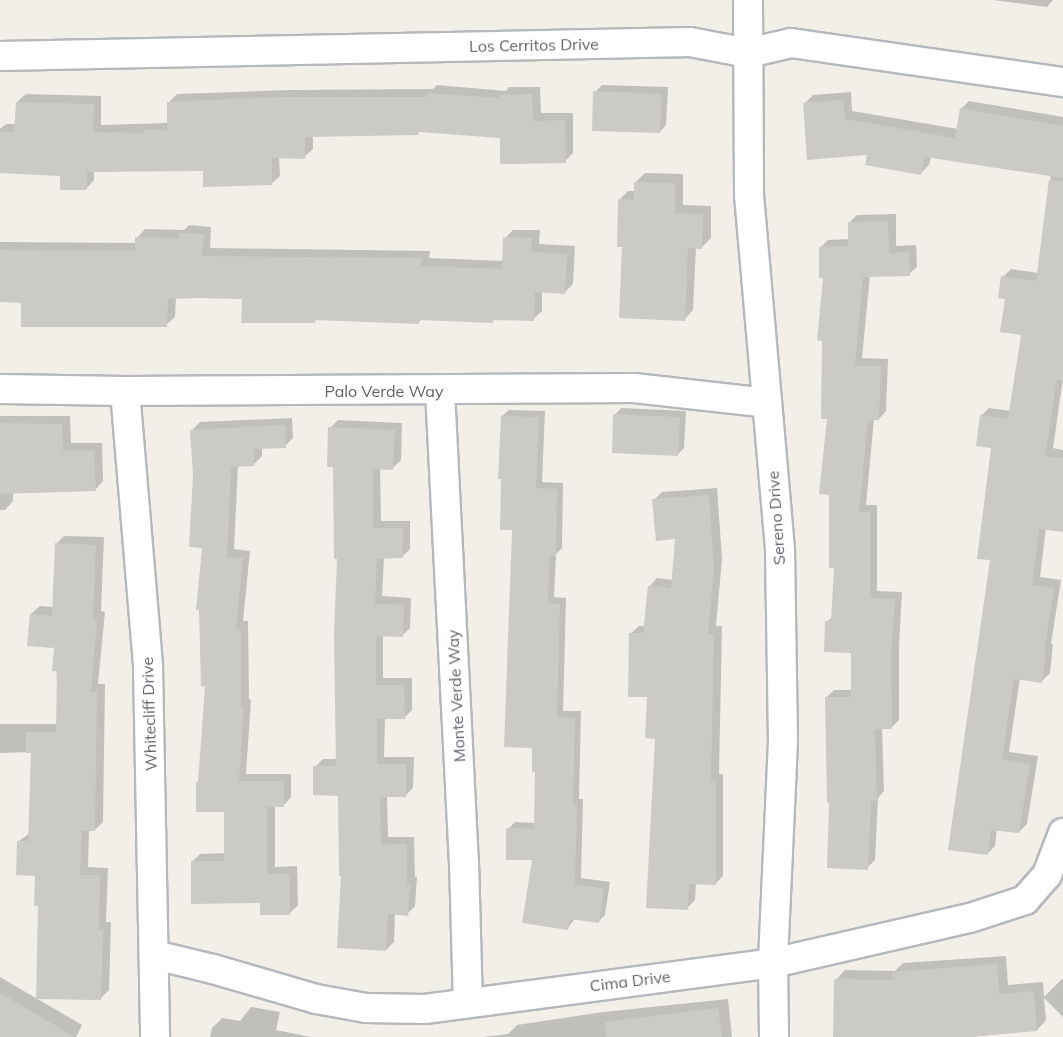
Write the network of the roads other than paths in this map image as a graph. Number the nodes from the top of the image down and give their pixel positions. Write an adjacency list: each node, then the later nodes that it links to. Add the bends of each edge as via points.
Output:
1 (748, 0): 2 (street, Sereno Drive)
2 (748, 53): 3 (street, Los Cerritos Drive, via 690,42); 4 (street, Los Cerritos Drive, via 791,43); 8 (street, Sereno Drive, via 749,195)
3 (0, 56)
4 (1063, 82)
5 (0, 389): 6 (street, Palo Verde Way)
6 (125, 391): 7 (street, Palo Verde Way); 10 (street, Whitecliff Drive, via 148,667)
7 (440, 391): 8 (street, Palo Verde Way, via 634,388); 12 (street, Monte Verde Way)
8 (767, 403): 11 (street, Sereno Drive, via 780,551 783,741)
9 (1063, 833): 11 (street, Cima Drive, via 1047,875 1026,900 970,918)
10 (155, 955): 12 (street, Cima Drive, via 316,999 366,1008 425,1009); 13 (street, Whitecliff Drive)
11 (773, 963): 12 (street, Cima Drive); 14 (street, Sereno Drive)
12 (468, 1002)
13 (155, 1037)
14 (774, 1037)

